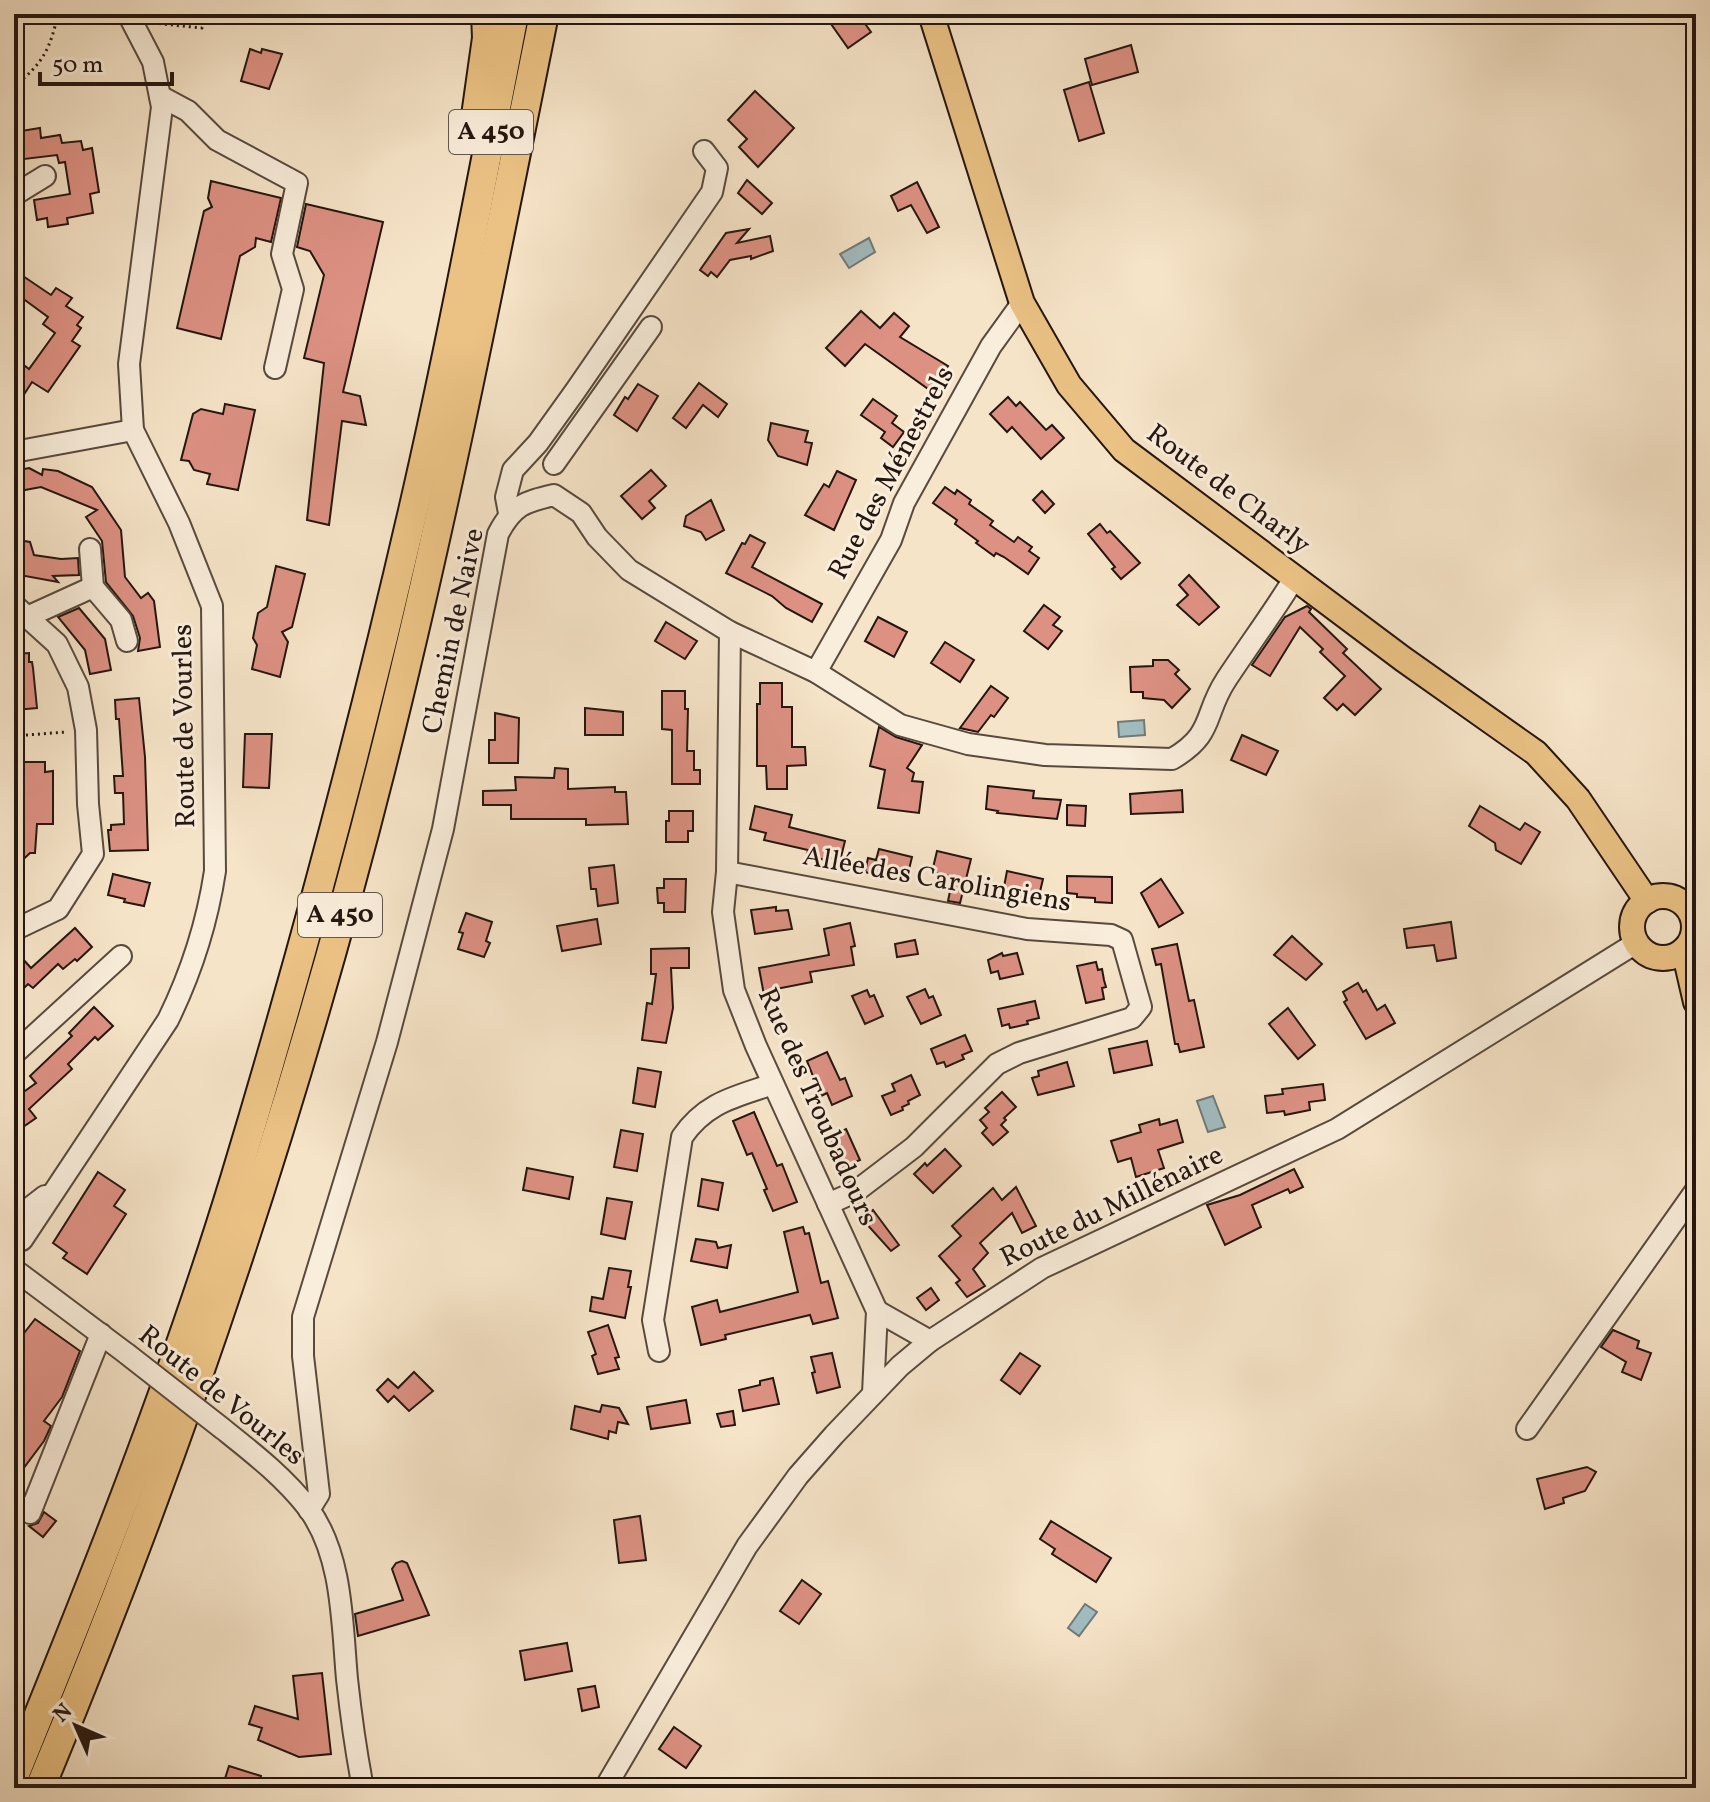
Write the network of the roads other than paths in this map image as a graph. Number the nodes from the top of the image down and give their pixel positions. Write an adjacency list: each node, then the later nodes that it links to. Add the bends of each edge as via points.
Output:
1 (486, 14): 10 (highway, via 459,219)
2 (514, 14): 10 (highway, A 450)
3 (544, 14): 52 (highway, A 450, via 452,465 381,768 290,1097 171,1454)
4 (931, 14): 11 (main road, Route de Charly)
5 (131, 19): 6 (street, Route de Vourles, via 153,62)
6 (160, 96): 13 (street, via 188,111 217,140 297,183 282,254 293,289); 14 (street, Route de Vourles, via 129,364)
7 (704, 151): 15 (street, via 717,168 712,192)
8 (45, 176): 9 (street)
9 (14, 195)
10 (468, 250): 51 (highway, A 450, via 349,775 233,1184 150,1428)
11 (1022, 303): 21 (main road, Route de Charly, via 1069,385 1124,450); 26 (street, Rue des Ménestrels, via 991,346)
12 (651, 327): 17 (street)
13 (275, 368)
14 (133, 430): 16 (street); 37 (street, Route de Vourles, via 212,606 215,871 199,947 168,1020)
15 (538, 443): 17 (street); 19 (street, via 513,470 506,497)
16 (14, 452)
17 (554, 464): 18 (street)
18 (554, 495): 19 (street, Chemin de Naive, via 528,501); 24 (street, via 581,513 629,570)
19 (509, 513): 50 (street, Chemin de Naive, via 498,534 443,829 387,1042 303,1317 319,1494)
20 (90, 549): 22 (street)
21 (1295, 577): 26 (street, via 1224,683 1202,735 1172,759 1045,755 968,744 900,725); 29 (main road, Route de Charly, via 1536,753 1578,799)
22 (93, 587): 23 (street); 25 (street, via 121,620)
23 (21, 611): 30 (street, via 57,644 78,687 86,730 93,854 58,909)
24 (730, 632): 26 (street); 27 (street, Rue des Troubadours)
25 (127, 641)
26 (816, 672)
27 (727, 872): 36 (street, Rue des Troubadours, via 723,912 734,990); 39 (street, Allée des Carolingiens, via 1027,929 1122,940 1141,1007 1132,1018 997,1064 914,1147 855,1192)
28 (1689, 900): 29 (main road, via 1665,896); 32 (main road, via 1694,931)
29 (1647, 901): 31 (main road, via 1632,924)
30 (14, 930)
31 (1636, 943): 32 (main road, via 1651,956); 45 (street, Route du Millénaire, via 1337,1129 1042,1268)
32 (1678, 954): 34 (main road)
33 (121, 956): 35 (street)
34 (1695, 999)
35 (14, 1054)
36 (773, 1084): 39 (street, Rue des Troubadours); 46 (street, via 718,1102 694,1119 682,1137 653,1320)
37 (60, 1184): 40 (street, Route de Vourles); 41 (street, Route de Vourles)
38 (1696, 1190): 48 (street)
39 (828, 1204): 43 (street, Rue des Troubadours)
40 (14, 1220)
41 (18, 1236): 42 (street, via 26,1257)
42 (16, 1275): 44 (street, Route de Vourles)
43 (877, 1311): 45 (street); 47 (street, Rue des Troubadours)
44 (101, 1334): 49 (street, via 30,1513); 50 (street, Route de Vourles, bridge, via 267,1464)
45 (930, 1341): 47 (street, Route du Millénaire)
46 (659, 1351)
47 (873, 1393): 54 (street, Route du Millénaire, via 798,1476 747,1546)
48 (1527, 1429)
49 (14, 1501)
50 (309, 1510): 53 (street, Route de Vourles, via 337,1579)
51 (14, 1776)
52 (40, 1788)
53 (363, 1788)
54 (605, 1788)

